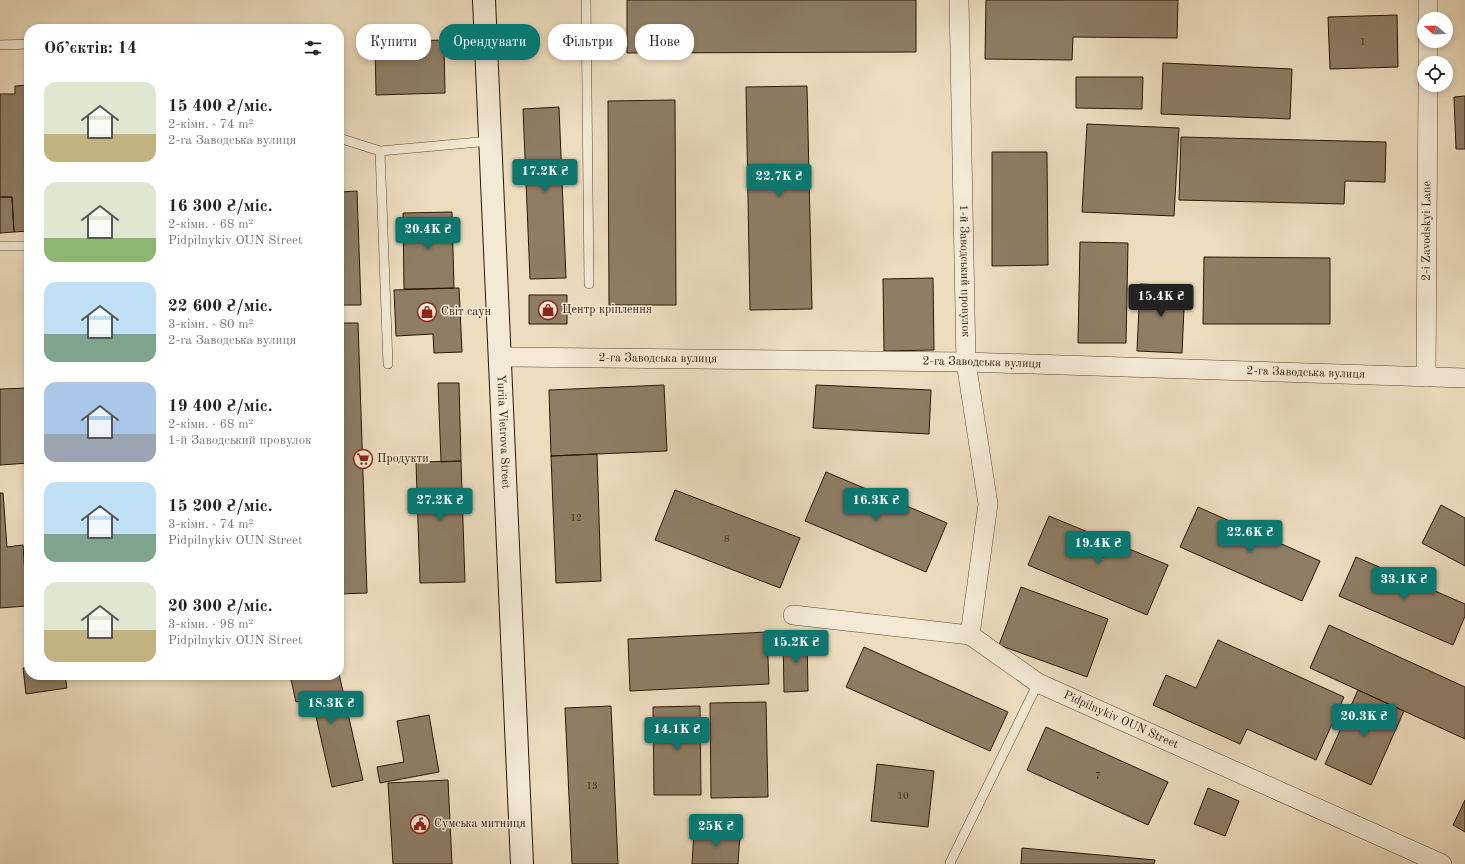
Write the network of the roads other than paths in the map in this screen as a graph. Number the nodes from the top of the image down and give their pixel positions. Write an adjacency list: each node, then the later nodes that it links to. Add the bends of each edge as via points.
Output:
1 (484, 0): 10 (street, Yuriia Vietrova Street)
2 (586, 0): 14 (lane)
3 (959, 0): 16 (street, 1-й Заводський провулок)
4 (1428, 0): 5 (street)
5 (1428, 12)
6 (24, 44): 7 (lane)
7 (0, 45)
8 (1428, 92): 18 (street, 2-i Zavodskyi Lane)
9 (344, 140): 11 (lane)
10 (490, 141): 11 (lane); 15 (street, Yuriia Vietrova Street)
11 (380, 151): 17 (lane)
12 (0, 246): 13 (lane)
13 (24, 246)
14 (589, 284)
15 (499, 357): 16 (street, 2-га Заводська вулиця); 23 (street, Yuriia Vietrova Street)
16 (966, 362): 18 (street, 2-га Заводська вулиця); 21 (street, 1-й Заводський провулок, via 988,504)
17 (388, 364)
18 (1426, 377): 19 (street, 2-га Заводська вулиця)
19 (1465, 378)
20 (793, 615): 21 (street, Pidpilnykiv OUN Street)
21 (970, 635): 22 (street, Pidpilnykiv OUN Street)
22 (1038, 683): 24 (lane); 25 (street, Pidpilnykiv OUN Street)
23 (522, 864)
24 (951, 864)
25 (1442, 864)

